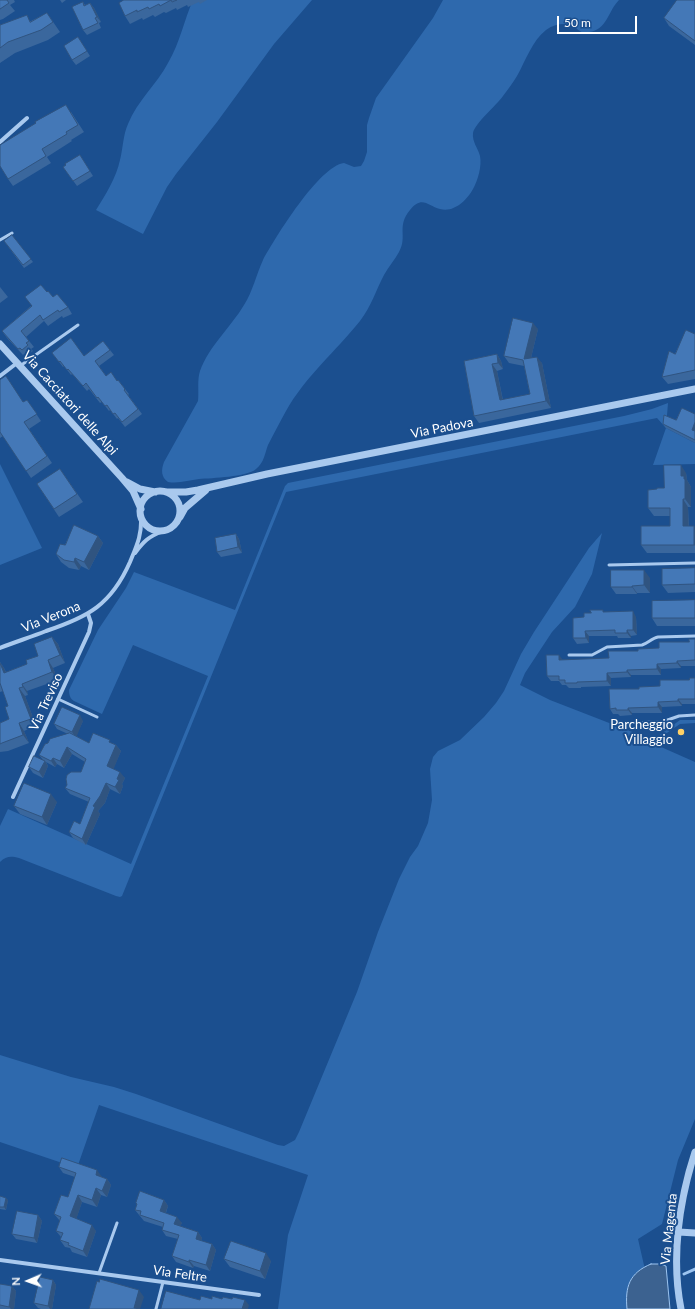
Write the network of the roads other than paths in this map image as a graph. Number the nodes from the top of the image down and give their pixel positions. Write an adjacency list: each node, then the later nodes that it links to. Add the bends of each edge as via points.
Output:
1 (27, 118): 2 (street)
2 (0, 142)
3 (12, 233): 4 (lane)
4 (0, 240)
5 (78, 325): 7 (lane)
6 (0, 344): 7 (street, Via Cacciatori delle Alpi)
7 (18, 364): 8 (street); 10 (street, Via Cacciatori delle Alpi)
8 (0, 376)
9 (695, 389): 11 (street, Via Padova)
10 (122, 478): 12 (street, Via Cacciatori delle Alpi, via 140,489); 14 (street, Via Cacciatori delle Alpi, via 132,491)
11 (211, 487): 13 (street, Via Padova, via 186,492); 15 (street, Via Padova, via 193,500)
12 (157, 492): 13 (street, Via Cacciatori delle Alpi); 14 (street, via 145,499)
13 (167, 492): 15 (street, via 178,502)
14 (141, 512): 16 (street, Via Cacciatori delle Alpi, via 148,527); 17 (street, Via Verona, via 140,537)
15 (179, 518): 16 (street, via 173,526)
16 (163, 531): 17 (street, Via Verona, via 145,540)
17 (131, 558): 20 (street, Via Verona, via 115,589 101,605)
18 (695, 564): 19 (lane)
19 (609, 565)
20 (88, 614): 22 (street, Via Verona, via 68,624); 24 (street, Via Treviso, via 91,620 90,628)
21 (695, 636): 23 (lane, via 658,637 642,645 607,646 592,655)
22 (0, 648)
23 (569, 655)
24 (58, 698): 26 (lane); 28 (street, Via Treviso)
25 (695, 715): 27 (lane, via 678,716 664,722)
26 (97, 717)
27 (624, 723)
28 (13, 796)
29 (695, 1152): 31 (street, Via Magenta, via 685,1188)
30 (116, 1223): 34 (lane)
31 (679, 1232): 32 (street); 38 (street, Via Magenta, via 677,1272)
32 (695, 1233)
33 (0, 1260): 34 (street, Via Feltre)
34 (99, 1273): 35 (street, Via Feltre)
35 (163, 1282): 36 (street, Via Feltre); 37 (lane)
36 (259, 1295)
37 (156, 1309)
38 (681, 1309)

